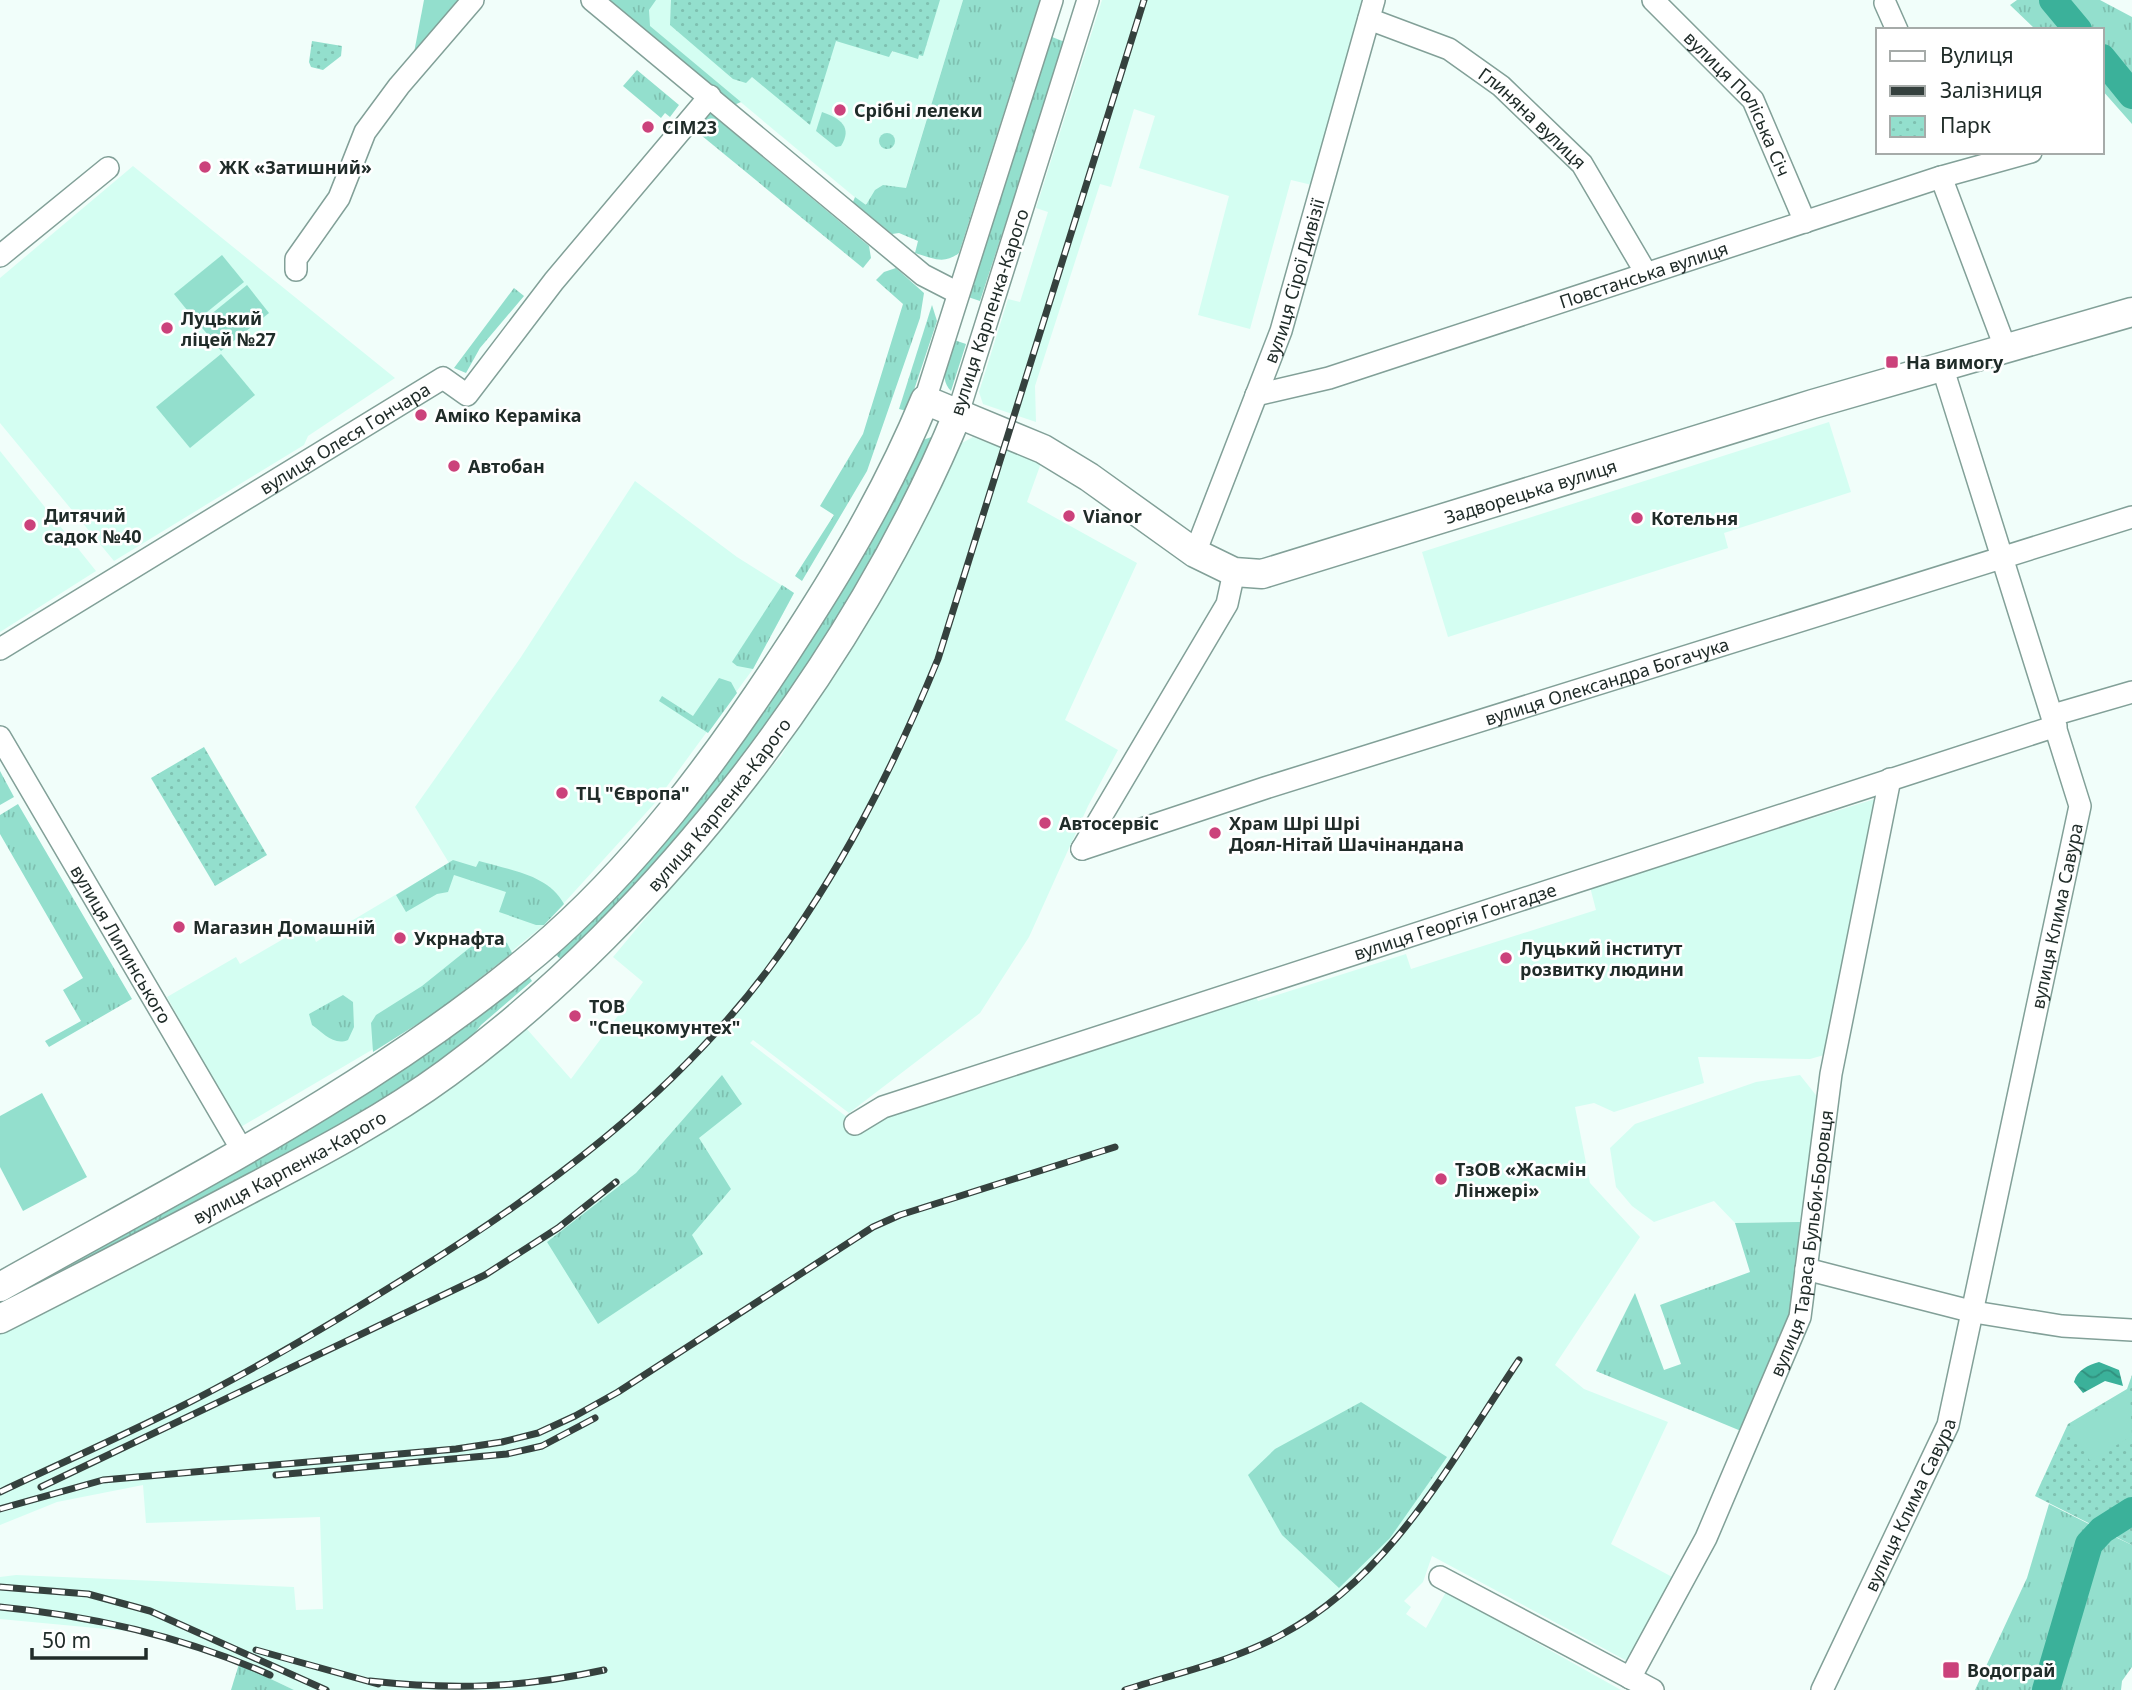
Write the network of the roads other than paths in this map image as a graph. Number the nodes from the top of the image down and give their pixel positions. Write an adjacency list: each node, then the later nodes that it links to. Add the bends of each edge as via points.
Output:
1 (473, 0): 17 (street, via 365,132 339,198 296,259)
2 (592, 0): 10 (street)
3 (1088, 0): 9 (street, вулиця Карпенка-Карого)
4 (1653, 0): 15 (street, вулиця Поліська Січ, via 1753,100)
5 (1885, 3): 8 (street)
6 (1049, 10): 9 (street, via 1055,20 1069,26); 19 (street, вулиця Карпенка-Карого)
7 (1371, 10): 18 (street, Глиняна вулиця, via 1449,49 1501,86 1581,164); 23 (street, вулиця Сірої Дивізії, via 1281,331)
8 (1896, 28)
9 (1074, 43): 25 (street, вулиця Карпенка-Карого)
10 (710, 96): 19 (street, via 923,275); 30 (street, вулиця Олеся Гончара, via 554,281 467,395 443,378)
11 (2017, 154): 12 (street, Повстанська вулиця)
12 (1960, 162): 14 (street, Повстанська вулиця)
13 (108, 168): 16 (street)
14 (1941, 177): 15 (street, Повстанська вулиця); 21 (street)
15 (1805, 222): 18 (street, Повстанська вулиця)
16 (0, 257)
17 (296, 270)
18 (1646, 273): 23 (street, Повстанська вулиця, via 1329,378)
19 (958, 293): 24 (street, вулиця Карпенка-Карого)
20 (2132, 312): 21 (main road, Задворецька вулиця)
21 (2005, 347): 22 (main road, Задворецька вулиця)
22 (1942, 366): 28 (street, вулиця Клима Савура); 29 (main road, Задворецька вулиця, via 1275,570)
23 (1256, 395): 27 (street, вулиця Сірої Дивізії)
24 (925, 400): 25 (main road, Задворецька вулиця); 35 (main road, вулиця Карпенка-Карого, via 899,462 839,571 732,735 587,908)
25 (958, 413): 27 (main road, Задворецька вулиця, via 1044,449); 36 (main road, вулиця Карпенка-Карого, via 903,532 793,710 646,894)
26 (2132, 517): 28 (street, вулиця Олександра Богачука)
27 (1195, 553): 29 (main road, Задворецька вулиця)
28 (2004, 558): 29 (street, вулиця Олександра Богачука, via 1082,849 1227,604); 32 (street, вулиця Клима Савура)
29 (1234, 572)
30 (0, 649)
31 (2132, 692): 32 (street, вулиця Георгія Гонгадзе)
32 (2055, 721): 34 (street, вулиця Георгія Гонгадзе); 41 (street, вулиця Клима Савура, via 2080,806)
33 (0, 737): 38 (street, вулиця Липинського)
34 (1890, 779): 37 (street, вулиця Георгія Гонгадзе, via 883,1107); 39 (street, вулиця Тараса Бульби-Боровця, via 1831,1074)
35 (537, 952): 36 (main road); 38 (main road, вулиця Карпенка-Карого, via 363,1080)
36 (561, 978): 42 (main road, вулиця Карпенка-Карого, via 445,1075 334,1145)
37 (855, 1124)
38 (242, 1150): 40 (main road, вулиця Карпенка-Карого)
39 (1805, 1269): 41 (street); 45 (street, вулиця Тараса Бульби-Боровця, via 1800,1317 1706,1538)
40 (0, 1287)
41 (1974, 1312): 43 (street, via 2062,1326); 47 (street, вулиця Клима Савура, via 1948,1424)
42 (0, 1320)
43 (2132, 1330)
44 (1440, 1577): 45 (street)
45 (1630, 1678): 46 (street)
46 (1653, 1690)
47 (1822, 1690)

